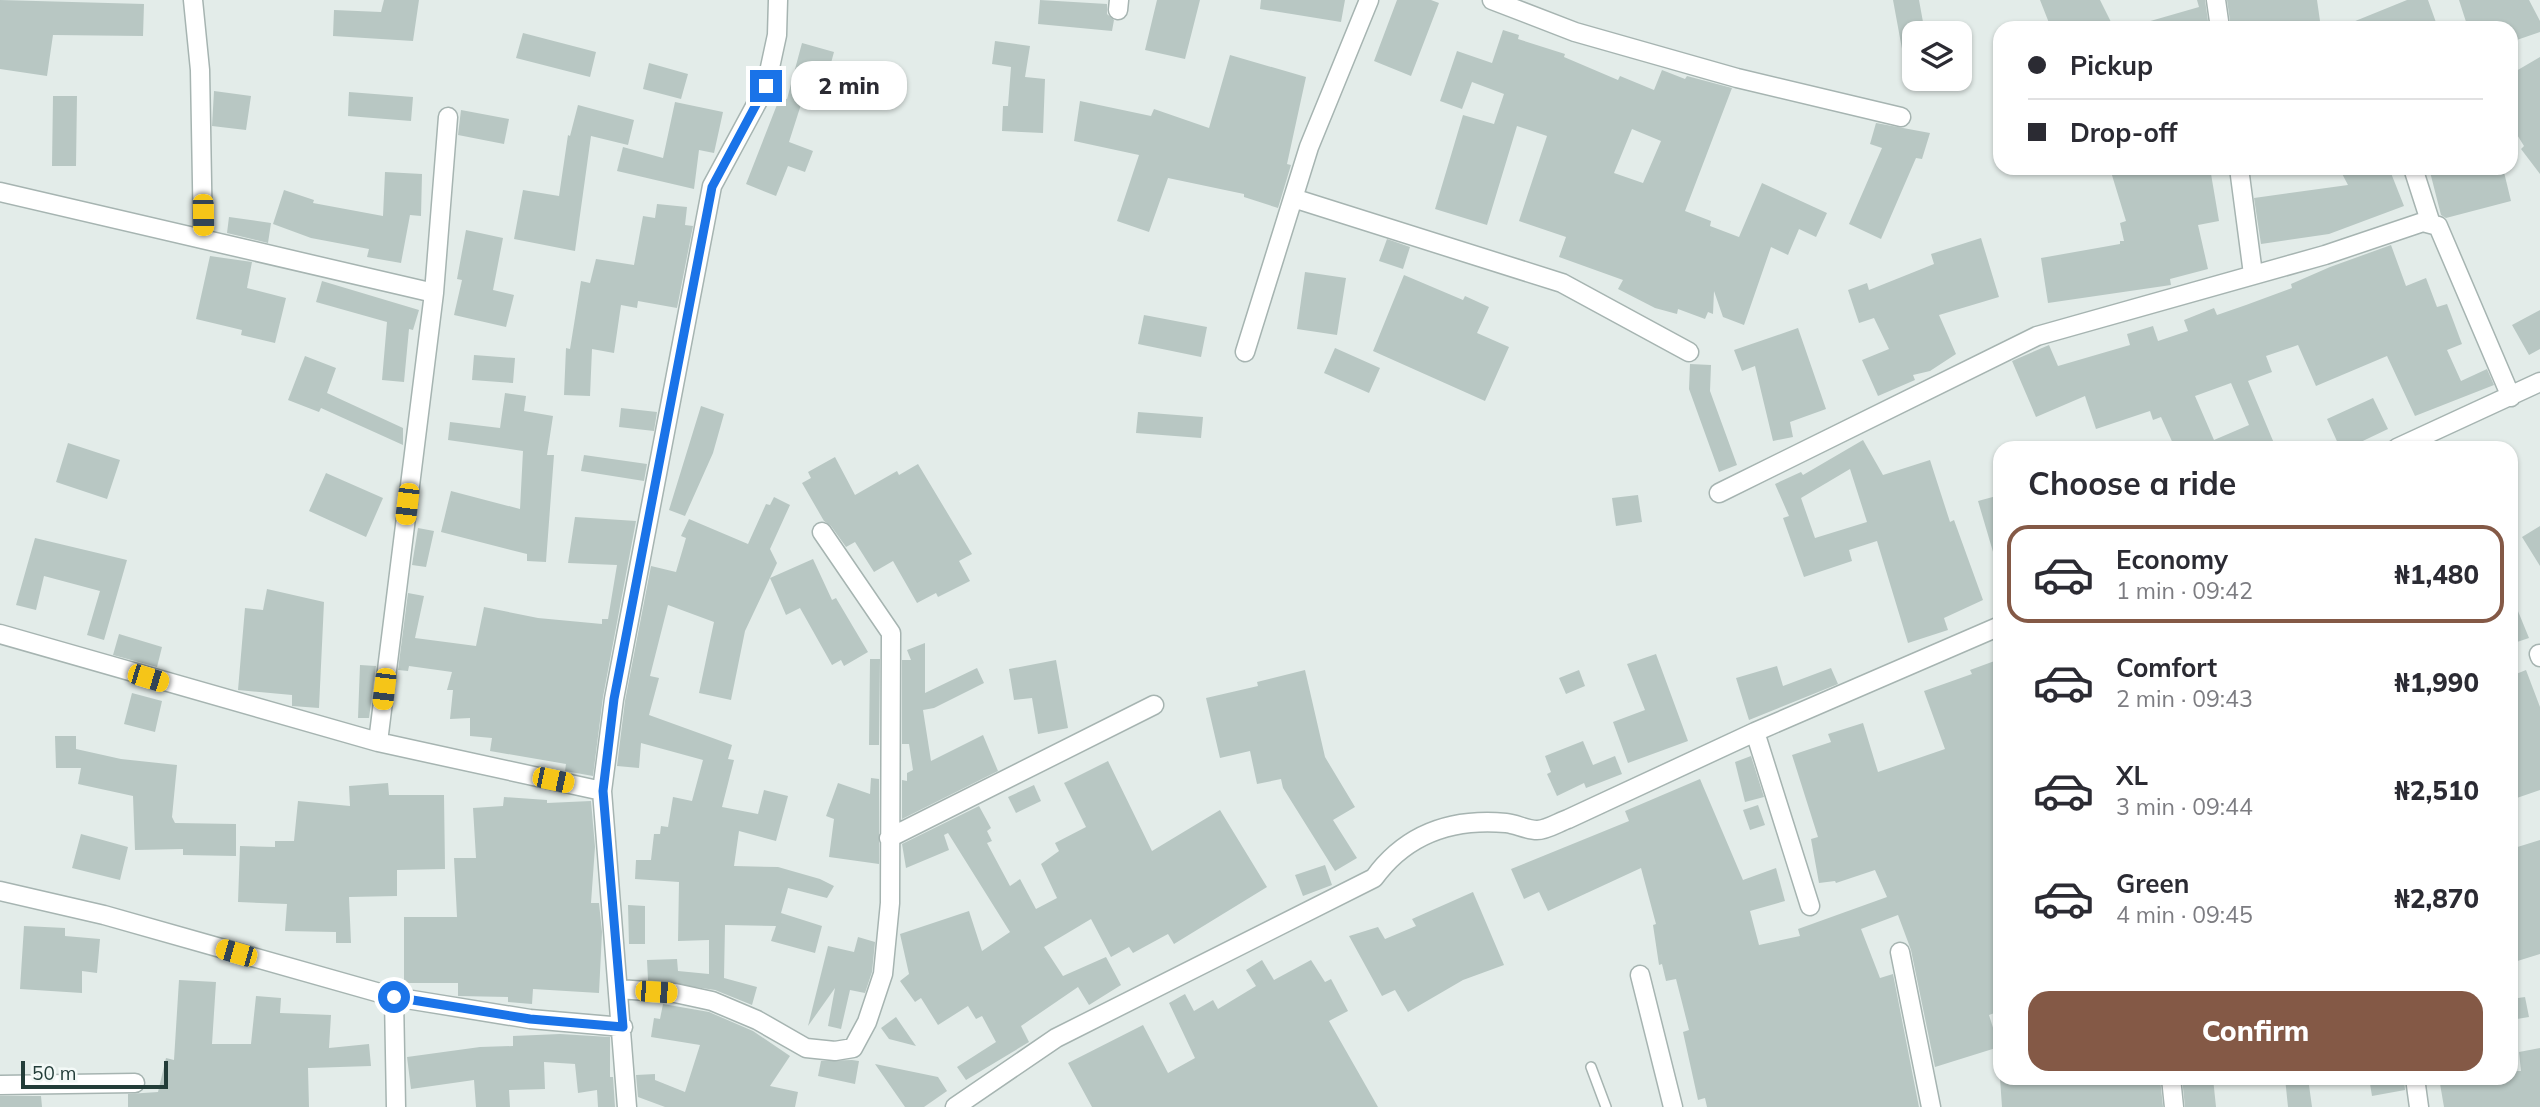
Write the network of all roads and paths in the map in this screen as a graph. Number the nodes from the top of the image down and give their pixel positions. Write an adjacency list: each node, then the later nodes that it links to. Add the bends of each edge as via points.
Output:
1 (193, 0): 14 (street, via 200,71)
2 (778, 0): 29 (street, via 777,35 766,86 712,187 614,699)
3 (1369, 0): 12 (street, via 1308,147)
4 (1492, 0): 8 (street, via 1574,32 1737,78)
5 (2216, 0): 6 (street)
6 (2219, 21)
7 (448, 117): 16 (street)
8 (1901, 117)
9 (2240, 175): 15 (street)
10 (2415, 175): 13 (street)
11 (0, 192): 14 (street)
12 (1293, 198): 17 (street); 18 (street, via 1562,283)
13 (2431, 224): 15 (street, via 2398,229); 20 (street, via 2438,226)
14 (203, 239): 16 (street)
15 (2253, 274): 22 (street, via 2036,336)
16 (434, 293): 28 (street)
17 (1245, 352)
18 (1689, 352)
19 (2540, 382): 20 (street)
20 (2511, 397): 21 (street)
21 (2414, 441)
22 (1719, 493)
23 (822, 532): 30 (street, via 891,633)
24 (1993, 629): 27 (street)
25 (0, 634): 28 (street)
26 (1154, 705): 30 (street)
27 (1755, 732): 32 (street); 45 (street, via 1538,830 1476,822 1430,831 1389,858 1374,878 1056,1038)
28 (378, 742): 29 (street)
29 (603, 791): 35 (street)
30 (889, 838): 35 (street, via 890,903 883,974 853,1048 806,1048 712,1000)
31 (0, 891): 36 (street, via 104,915)
32 (1810, 906)
33 (1900, 951): 48 (street)
34 (1640, 975): 47 (street)
35 (618, 989): 37 (street)
36 (394, 997): 37 (street, via 530,1019); 43 (street)
37 (623, 1027): 44 (street)
38 (1591, 1067): 46 (lane)
39 (135, 1083): 40 (street)
40 (0, 1085)
41 (2172, 1085): 49 (street)
42 (2416, 1085): 50 (street)
43 (396, 1107)
44 (627, 1107)
45 (955, 1107)
46 (1606, 1107)
47 (1673, 1107)
48 (1931, 1107)
49 (2174, 1107)
50 (2419, 1107)

